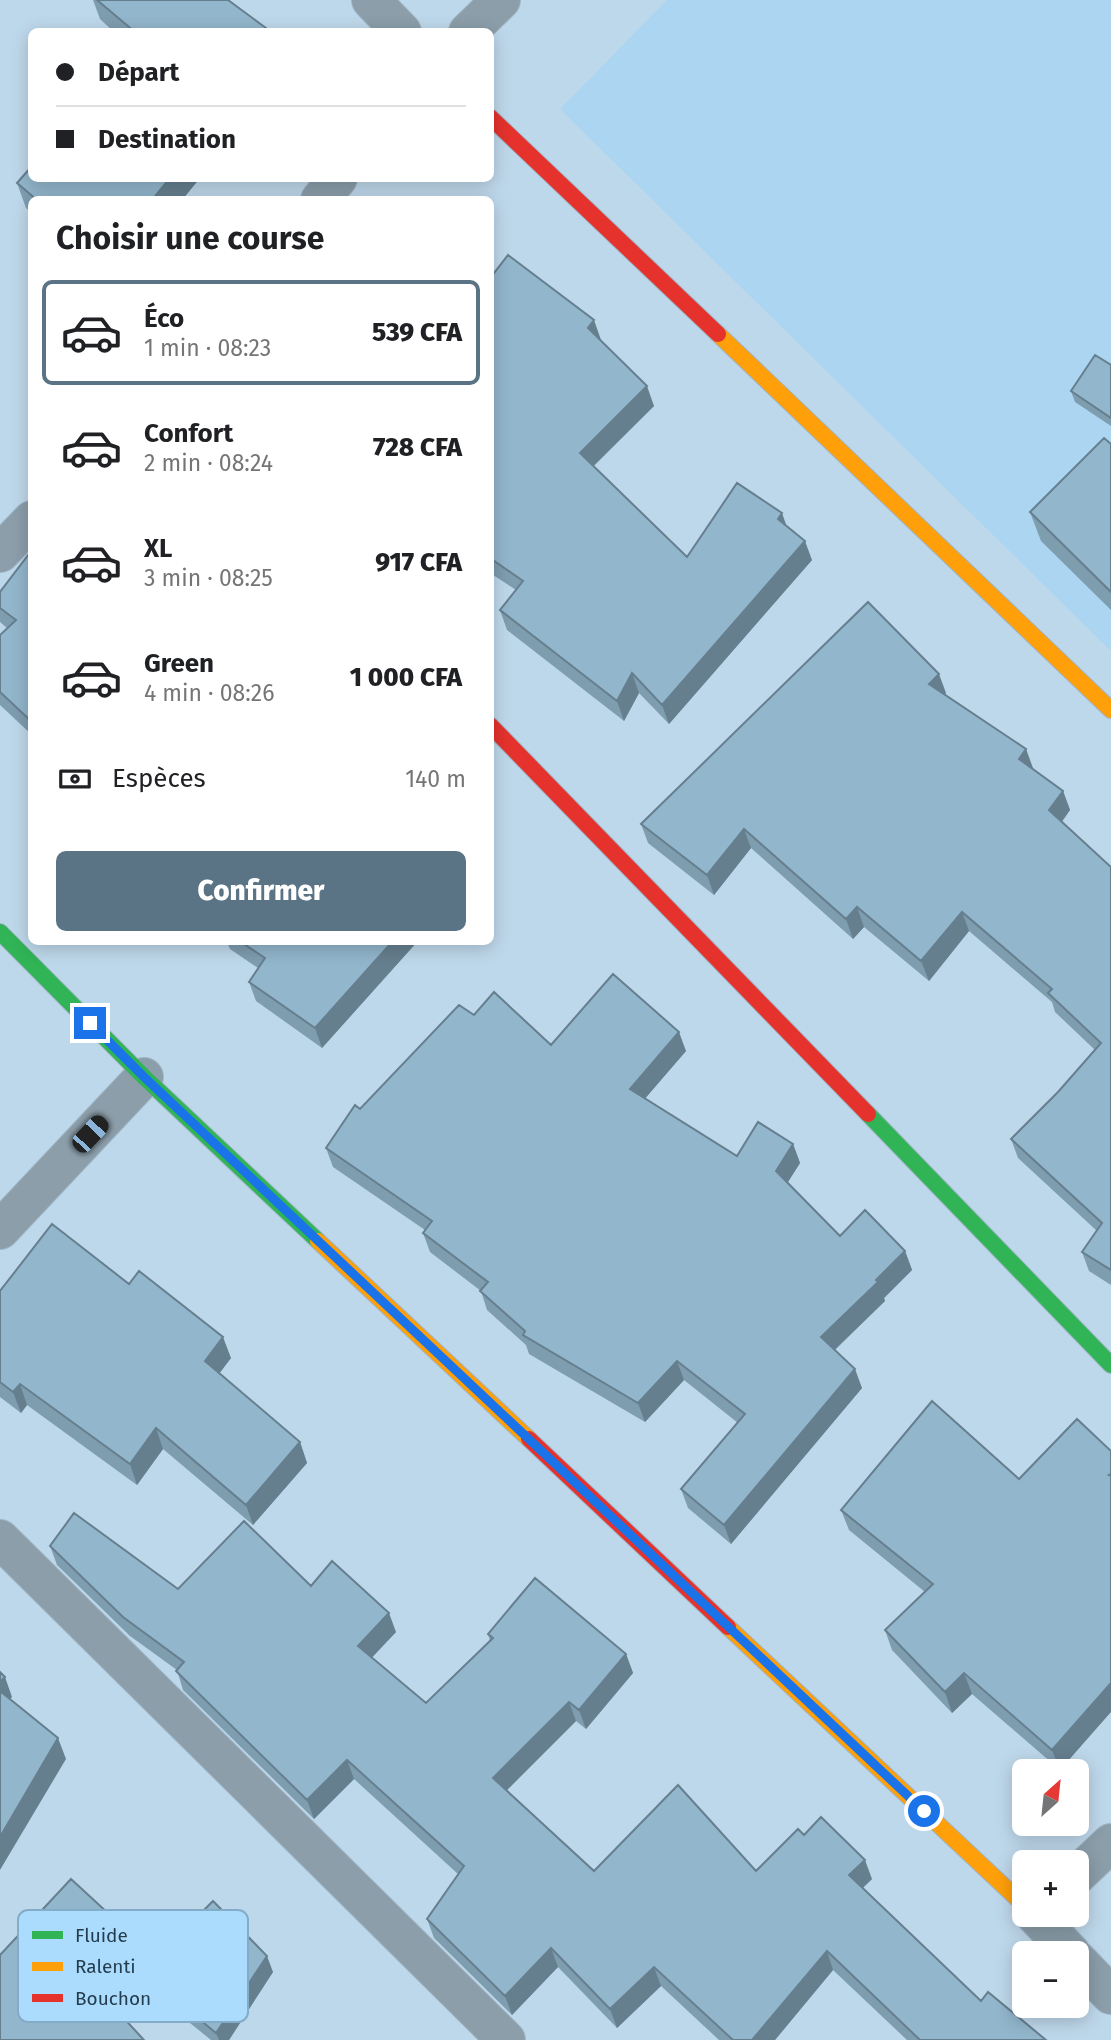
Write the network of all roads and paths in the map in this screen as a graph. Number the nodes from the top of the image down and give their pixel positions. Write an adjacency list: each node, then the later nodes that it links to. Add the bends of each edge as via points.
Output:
1 (371, 0): 3 (street)
2 (501, 0): 4 (street)
3 (398, 28)
4 (472, 28)
5 (494, 121): 10 (street)
6 (335, 182): 7 (street)
7 (323, 196)
8 (28, 524): 9 (street)
9 (0, 553)
10 (1111, 710)
11 (494, 729): 15 (street)
12 (0, 932): 13 (street)
13 (144, 1077): 14 (street); 19 (street)
14 (0, 1230)
15 (1111, 1365)
16 (0, 1539): 24 (street)
17 (1111, 1843): 18 (street)
18 (1089, 1864)
19 (1012, 1894)
20 (1046, 1927): 21 (street)
21 (1060, 1941)
22 (1089, 1972): 23 (street)
23 (1111, 1995)
24 (506, 2040)

